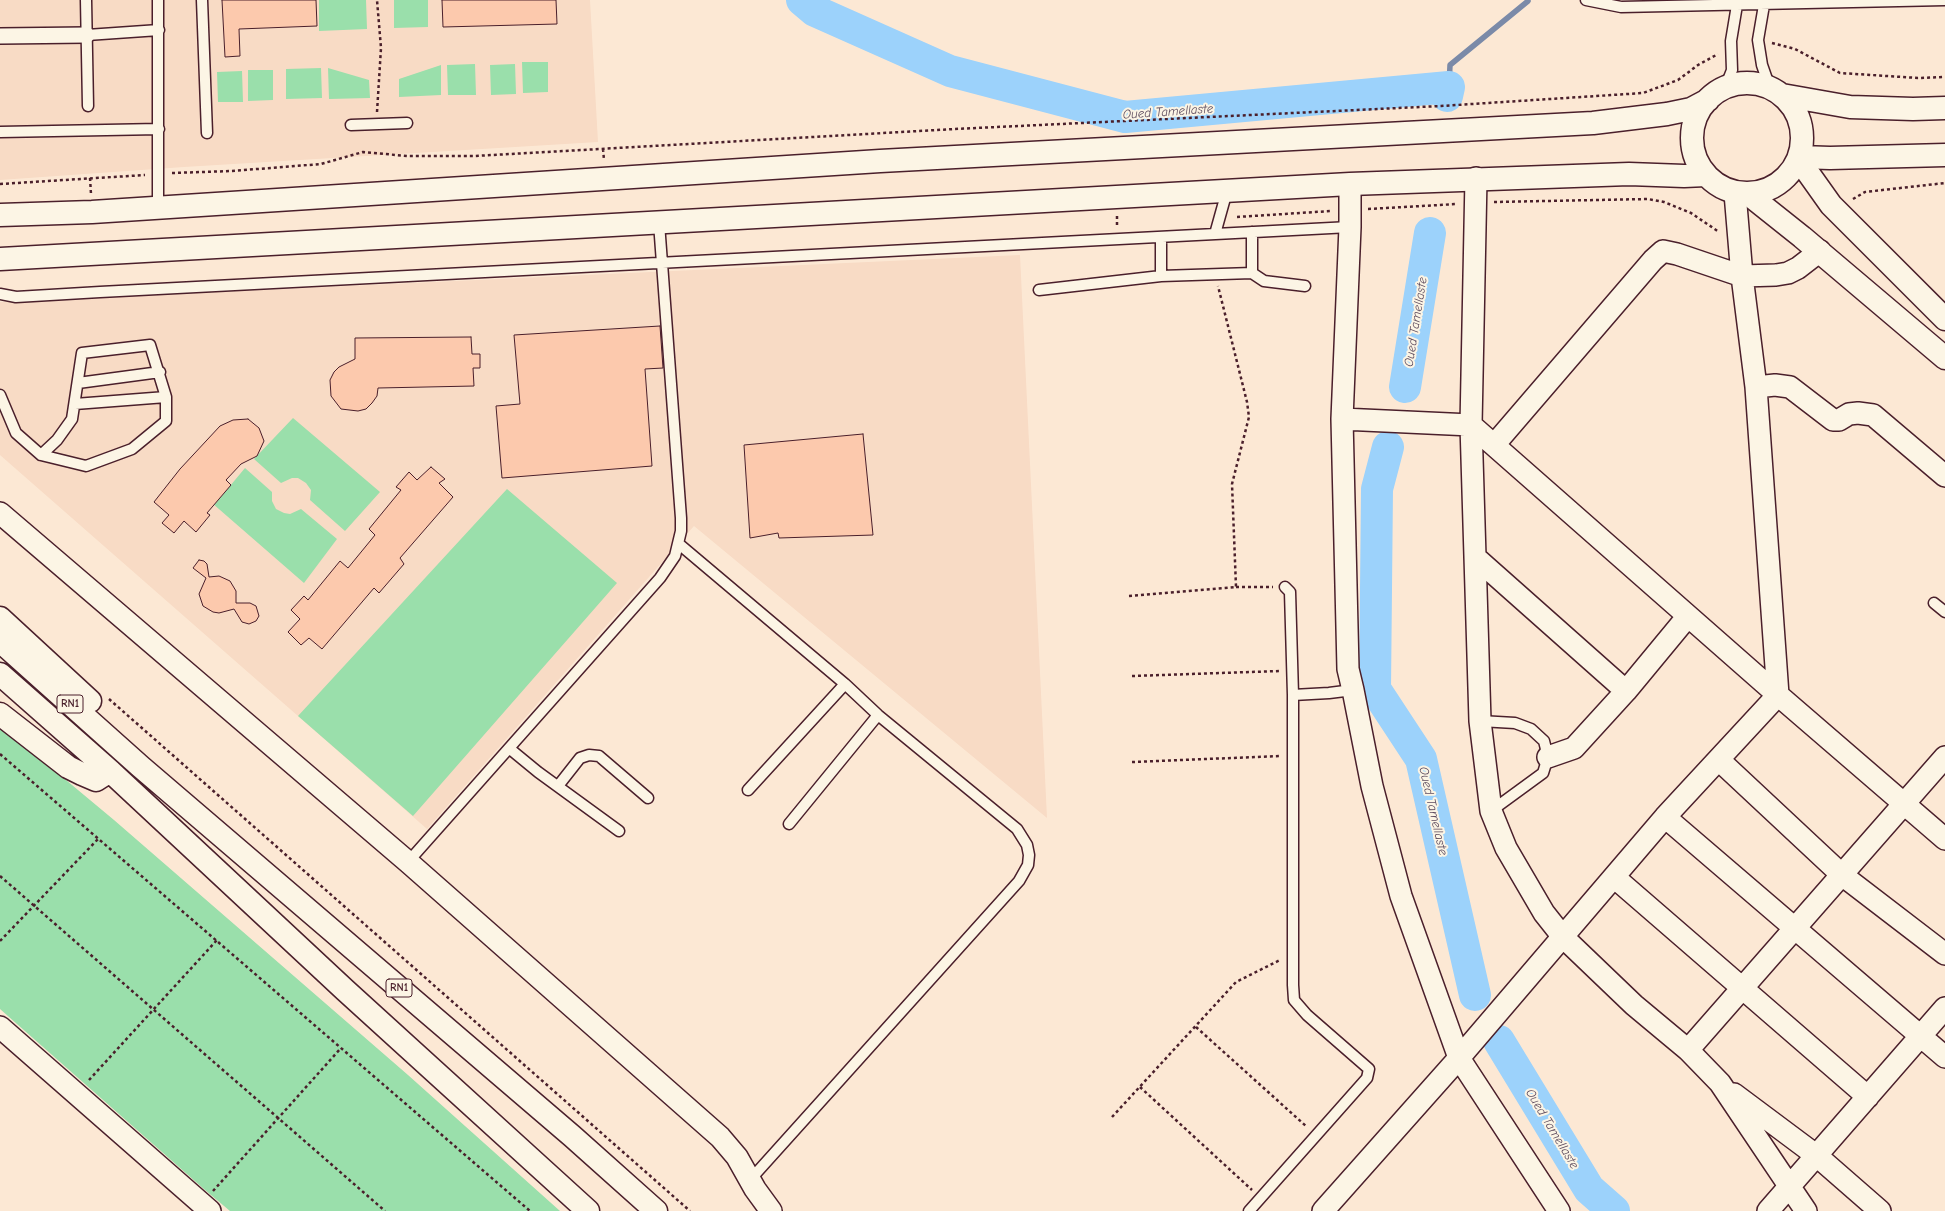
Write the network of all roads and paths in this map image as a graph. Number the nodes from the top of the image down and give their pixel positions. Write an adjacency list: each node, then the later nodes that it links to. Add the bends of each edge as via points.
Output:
1 (86, 0): 10 (lane)
2 (158, 0): 9 (lane)
3 (202, 0): 24 (lane)
4 (377, 0): 21 (path, via 381,48)
5 (1586, 0): 7 (lane, via 1621,7)
6 (1945, 0): 8 (lane)
7 (1737, 5): 8 (lane); 13 (lane)
8 (1764, 5): 12 (lane)
9 (159, 30): 10 (lane); 22 (lane)
10 (87, 35): 11 (street); 17 (lane)
11 (0, 36)
12 (1758, 40): 14 (path, via 1795,49 1840,73 1918,78); 15 (lane, via 1762,65)
13 (1731, 41): 16 (lane, via 1732,70); 27 (path, via 1717,56 1698,65 1678,80 1643,93 1441,106 955,129 475,156 407,156 363,152 321,164)
14 (1945, 77)
15 (1776, 91): 16 (main road, via 1748,83); 18 (main road, via 1850,107); 26 (main road, via 1792,105 1799,116 1803,137)
16 (1716, 94): 28 (main road, via 1699,111 1692,137 1693,151); 35 (main road, via 1691,109 1675,113 1593,123 880,161)
17 (88, 106)
18 (1945, 108)
19 (407, 123): 21 (lane)
20 (351, 124): 21 (lane)
21 (376, 124)
22 (159, 129): 23 (lane); 27 (lane)
23 (0, 132)
24 (207, 133)
25 (1945, 155): 26 (main road)
26 (1799, 158): 34 (main road, via 1790,174 1778,184 1764,192); 37 (main road, via 1823,195)
27 (158, 174): 31 (path); 35 (lane)
28 (1706, 175): 29 (main road, via 1629,174); 34 (main road, via 1716,184)
29 (1476, 178): 32 (main road); 62 (street)
30 (1945, 183): 37 (path, via 1865,192 1855,197)
31 (0, 184)
32 (1350, 184): 33 (main road); 39 (street)
33 (1227, 191): 38 (main road); 41 (lane)
34 (1741, 193): 43 (main road); 49 (street)
35 (158, 207): 36 (main road)
36 (0, 215)
37 (1841, 216): 53 (main road)
38 (659, 223): 44 (main road); 45 (lane)
39 (1350, 228): 40 (lane); 61 (street)
40 (1252, 232): 41 (lane); 46 (lane)
41 (1215, 234): 42 (lane)
42 (1161, 237): 45 (lane); 48 (lane)
43 (1820, 252): 49 (street, via 1798,268 1776,276); 54 (main road)
44 (0, 259)
45 (662, 263): 52 (lane, via 31,296); 67 (lane, via 681,518)
46 (1252, 273): 47 (lane); 50 (lane, via 1264,281)
47 (1215, 274): 48 (lane); 69 (path, via 1249,417 1232,484)
48 (1161, 276): 51 (lane)
49 (1742, 276): 57 (street); 63 (street, via 1664,251 1653,260)
50 (1305, 286)
51 (1039, 290)
52 (0, 294)
53 (1945, 318)
54 (1945, 358)
55 (160, 372): 56 (lane); 56 (lane, via 150,345 104,350 82,353); 59 (lane)
56 (78, 383): 60 (lane)
57 (1756, 387): 65 (street, via 1774,384 1790,387 1833,420 1839,420 1848,414 1873,415); 84 (street)
58 (0, 395): 64 (lane, via 16,433)
59 (166, 397): 60 (lane); 64 (lane, via 166,421 132,450 86,466)
60 (75, 404): 64 (lane, via 72,419 57,440)
61 (1342, 419): 62 (street); 81 (street, via 1348,669)
62 (1471, 425): 63 (street); 68 (street)
63 (1494, 445): 74 (street)
64 (41, 455)
65 (1945, 476)
66 (0, 513): 108 (street)
67 (679, 544): 80 (lane); 89 (lane, via 675,556 660,578)
68 (1475, 557): 82 (street); 88 (street)
69 (1236, 587): 70 (path); 71 (path)
70 (1285, 587): 77 (lane, via 1290,592)
71 (1129, 596)
72 (1934, 603): 73 (lane)
73 (1945, 612)
74 (1688, 616): 82 (street); 84 (street)
75 (0, 618): 96 (main road, via 102,713)
76 (0, 641): 96 (main road, RN1)
77 (1292, 670): 79 (path); 83 (lane)
78 (0, 674): 97 (main road, RN1)
79 (1132, 676)
80 (845, 684): 87 (lane); 99 (lane)
81 (1353, 690): 83 (lane); 128 (street, via 1372,786 1401,896)
82 (1626, 691): 92 (street, via 1574,748)
83 (1293, 695): 91 (lane)
84 (1778, 695): 94 (street); 101 (street)
85 (107, 697): 145 (path)
86 (0, 714): 97 (main road, via 82,774 96,780)
87 (878, 715): 104 (lane); 137 (lane, via 1016,829 1027,846 1028,865 1018,881)
88 (1480, 721): 92 (lane, via 1515,723 1531,729 1544,741); 102 (street)
89 (510, 749): 98 (lane); 108 (lane)
90 (0, 754): 106 (path)
91 (1293, 755): 95 (path); 117 (lane)
92 (1548, 757): 102 (lane, via 1543,773)
93 (1945, 757): 101 (street)
94 (1719, 760): 103 (street); 109 (street)
95 (1132, 762)
96 (141, 766): 144 (main road, RN1)
97 (110, 771): 143 (main road, RN1)
98 (558, 786): 100 (lane, via 580,758 589,755 599,756); 105 (lane)
99 (748, 790)
100 (648, 798)
101 (1904, 803): 107 (street); 109 (street)
102 (1491, 811): 114 (street, via 1506,848 1544,913)
103 (1665, 817): 111 (street); 113 (street)
104 (789, 824)
105 (619, 831)
106 (99, 838): 112 (path); 115 (path)
107 (1945, 839)
108 (408, 862): 137 (street, via 720,1137 737,1157)
109 (1842, 875): 113 (street); 118 (street)
110 (0, 876): 112 (path)
111 (1614, 877): 114 (street); 119 (street)
112 (33, 906): 116 (path); 121 (path)
113 (1794, 929): 119 (street); 124 (street)
114 (1563, 937): 126 (street, via 1634,1006); 128 (street)
115 (217, 940): 121 (path); 125 (path)
116 (0, 941)
117 (1293, 954): 122 (path, via 1236,982); 135 (lane, via 1294,1000 1369,1069 1367,1078)
118 (1945, 954)
119 (1742, 988): 126 (street); 132 (street)
120 (1945, 1008): 124 (street)
121 (154, 1010): 131 (path); 133 (path)
122 (1196, 1027): 130 (path); 135 (path)
123 (4, 1036): 131 (street)
124 (1921, 1036): 127 (street); 132 (street)
125 (341, 1048): 133 (path); 142 (path)
126 (1688, 1050): 129 (street)
127 (1945, 1057)
128 (1459, 1058): 148 (street); 149 (street)
129 (1720, 1083): 136 (street); 138 (street)
130 (1140, 1087): 134 (path); 139 (path)
131 (76, 1094): 140 (street)
132 (1868, 1097): 136 (street)
133 (278, 1117): 140 (path); 141 (path)
134 (1112, 1117)
135 (1316, 1135): 139 (lane)
136 (1817, 1156): 138 (street); 152 (street)
137 (750, 1180): 146 (street)
138 (1791, 1187): 150 (street); 151 (street)
139 (1261, 1198): 147 (lane)
140 (206, 1207)
141 (385, 1211)
142 (530, 1211)
143 (588, 1211)
144 (656, 1211)
145 (690, 1211)
146 (771, 1211)
147 (1249, 1211)
148 (1323, 1211)
149 (1559, 1211)
150 (1768, 1211)
151 (1806, 1211)
152 (1880, 1211)

